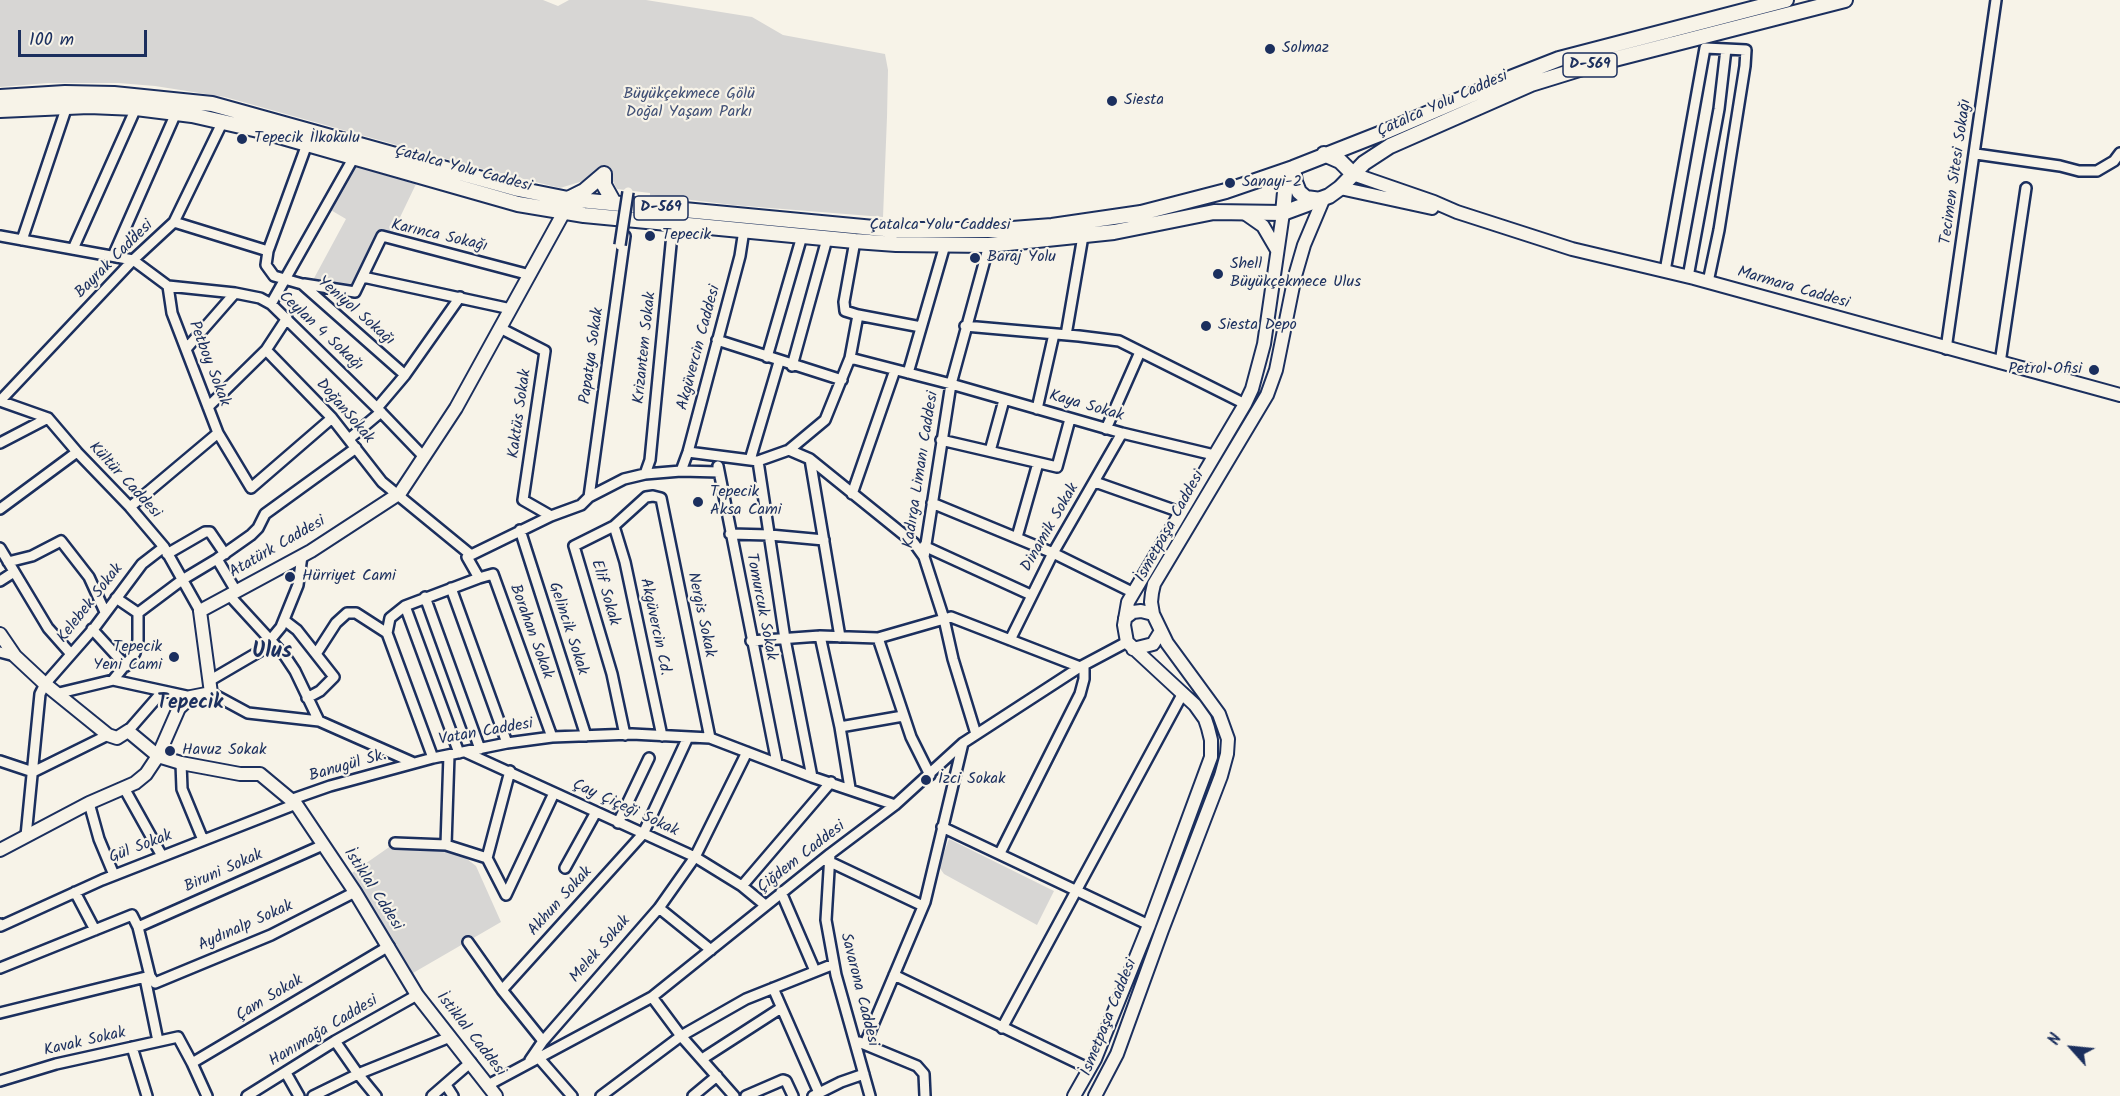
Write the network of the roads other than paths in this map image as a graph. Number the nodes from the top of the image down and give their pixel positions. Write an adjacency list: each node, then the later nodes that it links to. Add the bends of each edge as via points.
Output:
1 (1786, 0): 13 (highway, Çatalca Yolu Caddesi / D-569, via 1558,59)
2 (1845, 0): 17 (highway, Çatalca Yolu Caddesi / D-569, via 1531,84 1390,146)
3 (1996, 0): 14 (street, Tecimen Sitesi Sokağı)
4 (1726, 49): 45 (street, via 1705,48); 48 (street); 50 (street, via 1746,50 1745,66)
5 (0, 97): 23 (highway, Çatalca Yolu Caddesi / D-569, via 114,94 212,104 518,189)
6 (67, 106): 7 (highway, Çatalca Yolu Caddesi / D-569); 8 (highway, Çatalca Yolu Caddesi / D-569); 35 (street)
7 (136, 108): 9 (highway, Çatalca Yolu Caddesi / D-569); 40 (street)
8 (0, 110)
9 (176, 112): 10 (highway, Çatalca Yolu Caddesi / D-569); 43 (street)
10 (223, 121): 11 (highway, Çatalca Yolu Caddesi / D-569); 28 (street, Bayrak Caddesi)
11 (307, 144): 15 (highway, Çatalca Yolu Caddesi / D-569); 41 (street)
12 (2120, 153): 14 (street, via 2114,162 2097,171)
13 (1324, 154): 16 (highway, Çatalca Yolu Caddesi / D-569); 17 (highway, via 1340,161)
14 (1976, 154): 68 (street, Tecimen Sitesi Sokağı)
15 (354, 157): 23 (highway, Çatalca Yolu Caddesi / D-569, via 510,201); 49 (street)
16 (1293, 168): 21 (highway, via 1299,192 1306,198); 22 (highway, Çatalca Yolu Caddesi / D-569, via 1226,191 1141,213 987,231 884,229); 26 (highway, via 1286,185)
17 (1353, 174): 18 (highway, Çatalca Yolu Caddesi / D-569); 25 (main road)
18 (1340, 188): 21 (highway, Çatalca Yolu Caddesi / D-569); 25 (main road)
19 (2026, 188): 74 (street)
20 (628, 192): 38 (street, bridge)
21 (1323, 200): 26 (highway, Çatalca Yolu Caddesi / D-569); 57 (main road, İsmetpaşa Caddesi, via 1304,245)
22 (614, 203): 23 (highway, Çatalca Yolu Caddesi / D-569); 23 (highway, via 604,185 604,174)
23 (566, 206): 27 (highway, Çatalca Yolu Caddesi / D-569); 46 (main road, Atatürk Caddesi)
24 (1243, 212): 26 (highway, Çatalca Yolu Caddesi / D-569); 33 (highway, Çatalca Yolu Caddesi / D-569, via 1199,214); 42 (main road, via 1263,226)
25 (1457, 212): 45 (main road, Marmara Caddesi, via 1572,249)
26 (1283, 213): 42 (main road, İsmetpaşa Caddesi)
27 (627, 219): 29 (highway, Çatalca Yolu Caddesi / D-569); 115 (street, Papatya Sokak)
28 (174, 222): 41 (street); 44 (street, Bayrak Caddesi)
29 (674, 224): 30 (highway, Çatalca Yolu Caddesi / D-569); 111 (street, Krizantem Sokak, via 650,459)
30 (744, 230): 32 (highway, Çatalca Yolu Caddesi / D-569); 66 (street, Akgüvercin Caddesi)
31 (0, 236): 35 (street)
32 (802, 236): 34 (highway, Çatalca Yolu Caddesi / D-569); 71 (street)
33 (1083, 236): 37 (highway, Çatalca Yolu Caddesi / D-569); 65 (street)
34 (828, 239): 36 (highway, Çatalca Yolu Caddesi / D-569); 75 (street)
35 (22, 240): 40 (street)
36 (855, 241): 39 (highway, Çatalca Yolu Caddesi / D-569); 59 (street, via 844,302 845,311)
37 (989, 244): 39 (highway, Çatalca Yolu Caddesi / D-569); 61 (street, Kadırga Limanı Caddesi)
38 (620, 245)
39 (945, 245): 62 (street)
40 (74, 249): 43 (street)
41 (268, 251): 49 (street, Yeniyol Sokağı, via 266,265 273,276)
42 (1277, 251): 55 (main road, İsmetpaşa Caddesi)
43 (113, 256): 44 (street)
44 (133, 260): 52 (street); 83 (street, Bayrak Caddesi)
45 (1665, 271): 48 (main road, Marmara Caddesi)
46 (530, 274): 47 (street, Karınca Sokağı, via 382,236); 58 (main road, Atatürk Caddesi)
47 (363, 277): 51 (street, via 355,292); 54 (street)
48 (1688, 277): 50 (main road, Marmara Caddesi)
49 (286, 280): 51 (street, Yeniyol Sokağı); 56 (street)
50 (1708, 282): 68 (main road, Marmara Caddesi)
51 (302, 284): 78 (street, Yeniyol Sokağı)
52 (168, 286): 53 (street, Ceylan 4 Sokağı); 67 (street, Petboy Sokak, via 172,313)
53 (236, 293): 56 (street, Ceylan 4 Sokağı); 67 (street)
54 (460, 297): 58 (street); 78 (street)
55 (1272, 301): 57 (main road); 84 (main road, İsmetpaşa Caddesi, via 1262,353)
56 (271, 304): 60 (street, Ceylan 4 Sokağı)
57 (1288, 304): 103 (main road, İsmetpaşa Caddesi, via 1276,370 1267,395)
58 (511, 309): 63 (main road, Atatürk Caddesi)
59 (858, 315): 62 (street); 72 (street)
60 (287, 318): 69 (street); 87 (street, Ceylan 4 Sokağı)
61 (966, 326): 64 (street); 80 (street, Kadırga Limanı Caddesi)
62 (921, 327): 77 (street)
63 (500, 328): 104 (main road, Atatürk Caddesi); 121 (street, Kaktüs Sokak, via 545,351 523,500)
64 (1054, 334): 65 (street); 86 (street)
65 (1066, 335): 70 (street, via 1119,341)
66 (717, 340): 71 (street); 101 (street, Akgüvercin Caddesi)
67 (186, 349): 85 (street, Petboy Sokak)
68 (1946, 349): 74 (main road, Marmara Caddesi)
69 (266, 350): 85 (street); 89 (street, DoğanSokak)
70 (1140, 352): 84 (street); 91 (street)
71 (767, 357): 73 (street)
72 (850, 358): 76 (street, Kaya Sokak); 79 (street)
73 (778, 362): 75 (street); 107 (street)
74 (2000, 363): 81 (main road, Marmara Caddesi)
75 (792, 366): 79 (street)
76 (895, 370): 77 (street, Kaya Sokak); 113 (street)
77 (908, 373): 80 (street, Kaya Sokak)
78 (405, 375): 87 (street)
79 (842, 380): 98 (street, via 825,420)
80 (951, 384): 82 (street, Kaya Sokak); 95 (street, Kadırga Limanı Caddesi)
81 (2120, 395)
82 (1004, 400): 86 (street, Kaya Sokak); 99 (street)
83 (0, 401): 88 (street)
84 (1245, 404): 102 (main road, İsmetpaşa Caddesi)
85 (208, 407): 93 (street, Petboy Sokak)
86 (1037, 409): 90 (street, Kaya Sokak)
87 (379, 410): 94 (street); 104 (street, Ceylan 4 Sokağı)
88 (48, 418): 96 (street); 100 (street, Kültür Caddesi)
89 (332, 418): 93 (street, Petboy Sokak, via 250,488); 94 (street, DoğanSokak)
90 (1070, 419): 91 (street, Kaya Sokak); 108 (street, via 1057,467)
91 (1106, 429): 92 (street, Kaya Sokak)
92 (1122, 433): 102 (street, Kaya Sokak); 112 (street, Dinamik Sokak)
93 (218, 434): 118 (street)
94 (349, 440): 97 (street, DoğanSokak)
95 (941, 440): 99 (street); 117 (street, Kadırga Limanı Caddesi)
96 (0, 443)
97 (356, 448): 114 (street, DoğanSokak, via 382,483); 134 (street, via 265,514 251,535)
98 (789, 450): 106 (street); 107 (street)
99 (990, 451): 108 (street)
100 (77, 452): 118 (street, Kültür Caddesi); 119 (street)
101 (688, 452): 105 (street); 109 (street, Akgüvercin Caddesi)
102 (1217, 452): 103 (main road); 120 (main road, İsmetpaşa Caddesi)
103 (1232, 455): 150 (main road, İsmetpaşa Caddesi, via 1154,584 1150,602)
104 (424, 457): 114 (main road, Atatürk Caddesi)
105 (716, 457): 107 (street); 110 (street, Tomurcuk Sokak)
106 (810, 459): 113 (street); 127 (street)
107 (754, 461): 125 (street)
108 (1038, 463): 126 (street)
109 (681, 471): 110 (street); 111 (street)
110 (719, 472): 124 (street, Tomurcuk Sokak)
111 (645, 474): 115 (street)
112 (1095, 482): 120 (street); 131 (street, Dinamik Sokak)
113 (852, 494): 135 (street, via 914,543)
114 (397, 495): 132 (main road, Atatürk Caddesi); 133 (street, DoğanSokak)
115 (589, 496): 121 (street, via 581,505)
116 (646, 497): 122 (street, Elif Sokak); 191 (street, Nergis Sokak, via 661,498)
117 (932, 503): 126 (street); 128 (street, Kadırga Limanı Caddesi)
118 (130, 507): 130 (street, Kültür Caddesi)
119 (0, 508)
120 (1180, 512): 141 (main road, İsmetpaşa Caddesi)
121 (551, 516): 123 (street)
122 (614, 526): 186 (street, Elif Sokak, via 574,546 612,674); 188 (street, Akgüvercin Cd.)
123 (519, 530): 133 (street); 187 (street, Gelincik Sokak)
124 (730, 534): 125 (street); 164 (street, Tomurcuk Sokak)
125 (771, 535): 127 (street); 161 (street)
126 (1017, 537): 131 (street)
127 (824, 540): 159 (street)
128 (924, 546): 135 (street, Kadırga Limanı Caddesi); 143 (street)
129 (0, 548): 136 (street)
130 (165, 551): 134 (street, Kelebek Sokak, via 210,532); 138 (street, Kültür Caddesi); 145 (street, Kelebek Sokak, via 142,564)
131 (1053, 553): 141 (street); 143 (street, Dinamik Sokak)
132 (302, 555): 142 (main road, Atatürk Caddesi); 153 (street, via 300,578)
133 (469, 556): 137 (street)
134 (221, 557): 138 (street); 142 (street)
135 (924, 558): 152 (street, Kadırga Limanı Caddesi)
136 (11, 566): 139 (street); 148 (street, via 60,541 89,577); 167 (street, via 48,628)
137 (479, 578): 140 (street); 189 (street, Borahan Sokak, via 493,574)
138 (182, 580): 147 (street, Kültür Caddesi); 149 (street)
139 (0, 581)
140 (451, 588): 144 (street); 192 (street)
141 (1132, 592): 151 (main road, İsmetpaşa Caddesi)
142 (232, 593): 147 (main road, Atatürk Caddesi); 163 (street)
143 (1031, 595): 162 (street, Dinamik Sokak)
144 (425, 597): 146 (street); 194 (street)
145 (116, 598): 148 (street, Kelebek Sokak); 149 (street)
146 (405, 606): 156 (street, via 390,618); 195 (street)
147 (200, 611): 174 (main road)
148 (105, 612): 154 (street, Kelebek Sokak)
149 (138, 613): 170 (street, via 138,640)
150 (1153, 614): 151 (main road, via 1133,612); 155 (main road, İsmetpaşa Caddesi)
151 (1125, 618): 165 (main road, İsmetpaşa Caddesi, via 1124,632)
152 (944, 619): 160 (street); 162 (street, via 951,617); 184 (street, Kadırga Limanı Caddesi)
153 (284, 620): 163 (street); 168 (street)
154 (92, 629): 167 (street, Kelebek Sokak); 170 (street)
155 (1161, 631): 165 (main road, via 1153,644); 218 (main road, İsmetpaşa Caddesi, via 1214,706 1228,739 1221,776)
156 (387, 633): 168 (street, via 356,613 347,613); 199 (street)
157 (0, 634): 169 (main road)
158 (820, 636): 159 (street); 161 (street); 182 (street)
159 (840, 637): 160 (street)
160 (878, 638): 180 (street)
161 (785, 639): 164 (street); 208 (street)
162 (1010, 640): 171 (street)
163 (270, 641): 174 (street); 179 (street, via 290,662)
164 (751, 641): 204 (street, Tomurcuk Sokak)
165 (1130, 646): 171 (street, Çiğdem Caddesi); 177 (main road, İsmetpaşa Caddesi)
166 (0, 652): 169 (street)
167 (71, 654): 173 (street, Kelebek Sokak)
168 (316, 654): 179 (street, via 334,677)
169 (15, 656): 173 (main road)
170 (126, 666): 172 (street)
171 (1082, 666): 184 (street, Çiğdem Caddesi); 228 (street, via 1080,694)
172 (113, 680): 175 (street); 176 (street)
173 (45, 684): 176 (main road); 206 (street, via 40,694)
174 (210, 687): 178 (main road); 181 (street, via 248,713)
175 (162, 692): 178 (street); 183 (street)
176 (58, 693): 185 (main road)
177 (1183, 693): 217 (main road, İsmetpaşa Caddesi, via 1204,719 1211,740 1211,757); 236 (street)
178 (191, 697): 198 (main road, via 179,708)
179 (307, 698): 181 (street)
180 (903, 716): 182 (street); 207 (street)
181 (319, 721): 203 (street)
182 (840, 727): 211 (street)
183 (128, 731): 185 (main road, via 117,738); 198 (main road)
184 (976, 734): 193 (street, Çiğdem Caddesi)
185 (108, 735): 206 (street)
186 (625, 735): 187 (street, Vatan Caddesi); 188 (street, Vatan Caddesi)
187 (586, 736): 189 (street, Vatan Caddesi)
188 (662, 736): 190 (street, Vatan Caddesi)
189 (552, 737): 192 (street, Vatan Caddesi)
190 (688, 737): 191 (street, Vatan Caddesi); 221 (street, Akhun Sokak)
191 (710, 738): 196 (street, Vatan Caddesi)
192 (507, 743): 194 (street, Vatan Caddesi)
193 (963, 743): 207 (street, Çiğdem Caddesi); 220 (street)
194 (480, 749): 195 (street, Vatan Caddesi)
195 (462, 752): 197 (street, Vatan Caddesi); 205 (street, Çay Çiçeği Sokak)
196 (747, 752): 204 (street, Vatan Caddesi); 230 (street, Melek Sokak)
197 (449, 755): 199 (street, Vatan Caddesi); 226 (street)
198 (159, 756): 202 (main road, İstiklal Cddesi); 210 (main road, via 146,774)
199 (433, 758): 203 (street, Vatan Caddesi)
200 (649, 758): 219 (street)
201 (0, 760): 206 (street)
202 (181, 763): 213 (main road, İstiklal Cddesi, via 260,774); 223 (street, via 182,789)
203 (414, 763): 213 (street, Banugül Sk., via 330,786)
204 (777, 763): 208 (street, Vatan Caddesi)
205 (510, 771): 212 (street, Çay Çiçeği Sokak); 232 (street)
206 (33, 772): 222 (street)
207 (930, 775): 215 (street, Çiğdem Caddesi)
208 (812, 777): 209 (street, Vatan Caddesi)
209 (831, 782): 211 (street, Vatan Caddesi); 235 (street)
210 (124, 788): 214 (main road); 229 (street)
211 (850, 788): 215 (street, Vatan Caddesi)
212 (554, 793): 216 (street, Çay Çiçeği Sokak); 232 (street, via 506,895)
213 (293, 802): 223 (street, Gül Sokak); 225 (main road, İstiklal Cddesi)
214 (88, 803): 222 (main road); 234 (street)
215 (895, 804): 231 (street, Çiğdem Caddesi)
216 (596, 812): 219 (street, Çay Çiçeği Sokak); 233 (street)
217 (1191, 812): 218 (main road); 244 (main road, İsmetpaşa Caddesi)
218 (1205, 819): 251 (main road, İsmetpaşa Caddesi)
219 (618, 823): 221 (street, Çay Çiçeği Sokak)
220 (942, 827): 228 (street); 241 (street)
221 (643, 834): 230 (street, Çay Çiçeği Sokak); 258 (street, Akhun Sokak)
222 (26, 836): 227 (main road)
223 (203, 840): 229 (street, Gül Sokak)
224 (395, 843): 226 (street)
225 (323, 845): 238 (main road, İstiklal Cddesi); 245 (street, Biruni Sokak)
226 (446, 845): 232 (street)
227 (0, 850)
228 (1000, 853): 236 (street)
229 (162, 856): 234 (street, Gül Sokak)
230 (695, 857): 235 (street, Çay Çiçeği Sokak); 242 (street, Melek Sokak)
231 (829, 857): 239 (street, Çiğdem Caddesi); 241 (street); 252 (street, Savarona Caddesi, via 826,920)
232 (487, 858)
233 (566, 868)
234 (114, 875): 237 (street, Gül Sokak)
235 (742, 886): 240 (street, Çay Çiçeği Sokak)
236 (1075, 891): 244 (street); 263 (street)
237 (75, 892): 243 (street, Gül Sokak); 246 (street)
238 (355, 892): 248 (main road, İstiklal Cddesi); 256 (street, Aydınalp Sokak, via 271,935 155,983)
239 (781, 892): 240 (street, Çiğdem Caddesi); 254 (street)
240 (765, 905): 249 (street, Çiğdem Caddesi)
241 (923, 906): 255 (street)
242 (658, 908): 249 (street); 269 (street, Melek Sokak)
243 (0, 924)
244 (1149, 925): 250 (main road, İsmetpaşa Caddesi)
245 (138, 927): 246 (street, via 132,915); 256 (street)
246 (94, 930): 253 (street)
247 (468, 942): 258 (street)
248 (389, 946): 259 (main road, İstiklal Cddesi); 275 (street, Çam Sokak)
249 (711, 950): 260 (street, Çiğdem Caddesi)
250 (1137, 953): 251 (main road); 276 (main road, İsmetpaşa Caddesi)
251 (1151, 958): 281 (main road, İsmetpaşa Caddesi)
252 (834, 964): 254 (street); 266 (street, Savarona Caddesi)
253 (0, 968)
254 (815, 971): 257 (street)
255 (894, 975): 263 (street); 270 (street)
256 (147, 977): 262 (street); 267 (street)
257 (773, 988): 261 (street); 264 (street)
258 (502, 990): 269 (street)
259 (417, 995): 265 (main road, İstiklal Caddesi); 268 (street, Hanımağa Caddesi)
260 (652, 997): 264 (street); 273 (street, Çiğdem Caddesi)
261 (781, 1008): 272 (street); 285 (street)
262 (0, 1013)
263 (1002, 1028): 276 (street)
264 (681, 1036): 272 (street); 297 (street)
265 (450, 1037): 274 (main road, İstiklal Caddesi); 278 (street)
266 (854, 1040): 270 (street); 279 (street, Savarona Caddesi)
267 (158, 1041): 271 (street, Kavak Sokak); 275 (street, Kavak Sokak, via 178,1037)
268 (335, 1041): 277 (street, Hanımağa Caddesi); 278 (street)
269 (543, 1041): 273 (street, Melek Sokak)
270 (865, 1044): 286 (street, via 917,1066 924,1074)
271 (132, 1047): 282 (street, Kavak Sokak); 287 (street)
272 (702, 1059): 280 (street)
273 (533, 1060): 284 (street, Çiğdem Caddesi); 296 (street)
274 (471, 1062): 283 (street); 284 (main road, İstiklal Caddesi)
275 (192, 1063): 288 (street)
276 (1090, 1069): 281 (main road); 303 (main road, İsmetpaşa Caddesi)
277 (286, 1073): 289 (street, Hanımağa Caddesi); 290 (street)
278 (358, 1074): 291 (street); 292 (street)
279 (864, 1074): 285 (street); 302 (street, Savarona Caddesi)
280 (717, 1076): 298 (street); 299 (street)
281 (1106, 1079): 304 (main road, İsmetpaşa Caddesi)
282 (0, 1081)
283 (446, 1085): 293 (street); 294 (street)
284 (488, 1085): 295 (main road, İstiklal Caddesi)
285 (816, 1095)
286 (926, 1095)
287 (147, 1096)
288 (207, 1096)
289 (247, 1096)
290 (299, 1096)
291 (314, 1096)
292 (376, 1096)
293 (432, 1096)
294 (453, 1096)
295 (496, 1096)
296 (572, 1096)
297 (601, 1096)
298 (693, 1096)
299 (734, 1096)
300 (746, 1096): 301 (street, via 786,1081)
301 (794, 1096)
302 (870, 1096)
303 (1074, 1096)
304 (1095, 1096)

